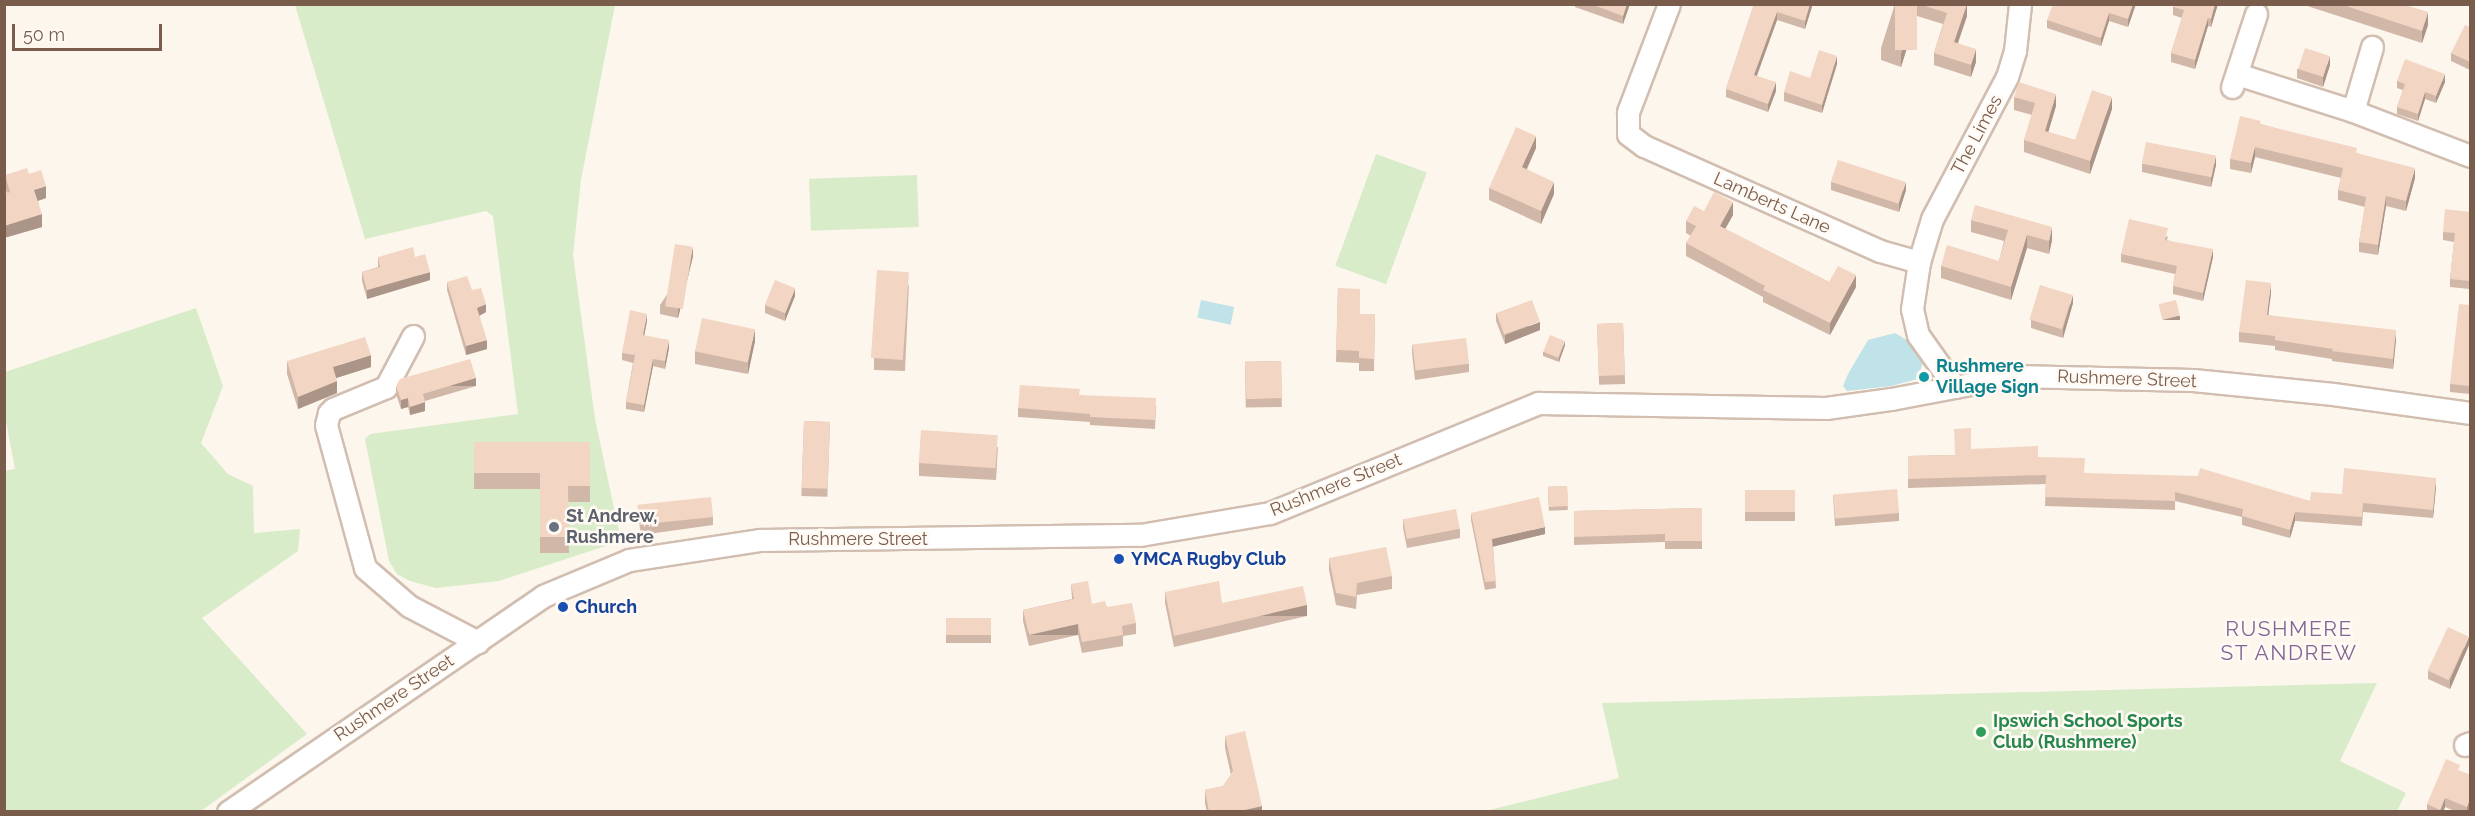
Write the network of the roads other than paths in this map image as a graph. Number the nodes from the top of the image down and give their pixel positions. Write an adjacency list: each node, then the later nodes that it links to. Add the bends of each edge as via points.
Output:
1 (1669, 4): 7 (street, Lamberts Lane, via 1628,112 1628,134 1644,146 1880,251)
2 (2020, 4): 7 (street, The Limes, via 2015,51 2007,76 1932,219)
3 (2256, 14): 5 (street, via 2234,80)
4 (2372, 47): 5 (street)
5 (2354, 111): 6 (street)
6 (2470, 156)
7 (1919, 262): 9 (street, via 1912,309 1918,335)
8 (413, 336): 11 (street, via 386,387 333,409 326,425 365,568 409,606)
9 (1955, 387): 10 (street, Rushmere Street, via 2013,376 2193,380); 11 (street, Rushmere Street, via 1826,408 1538,403 1270,513 1140,535 760,540 674,552 629,560 543,596)
10 (2470, 413)
11 (478, 642): 12 (street, Rushmere Street)
12 (228, 812)

